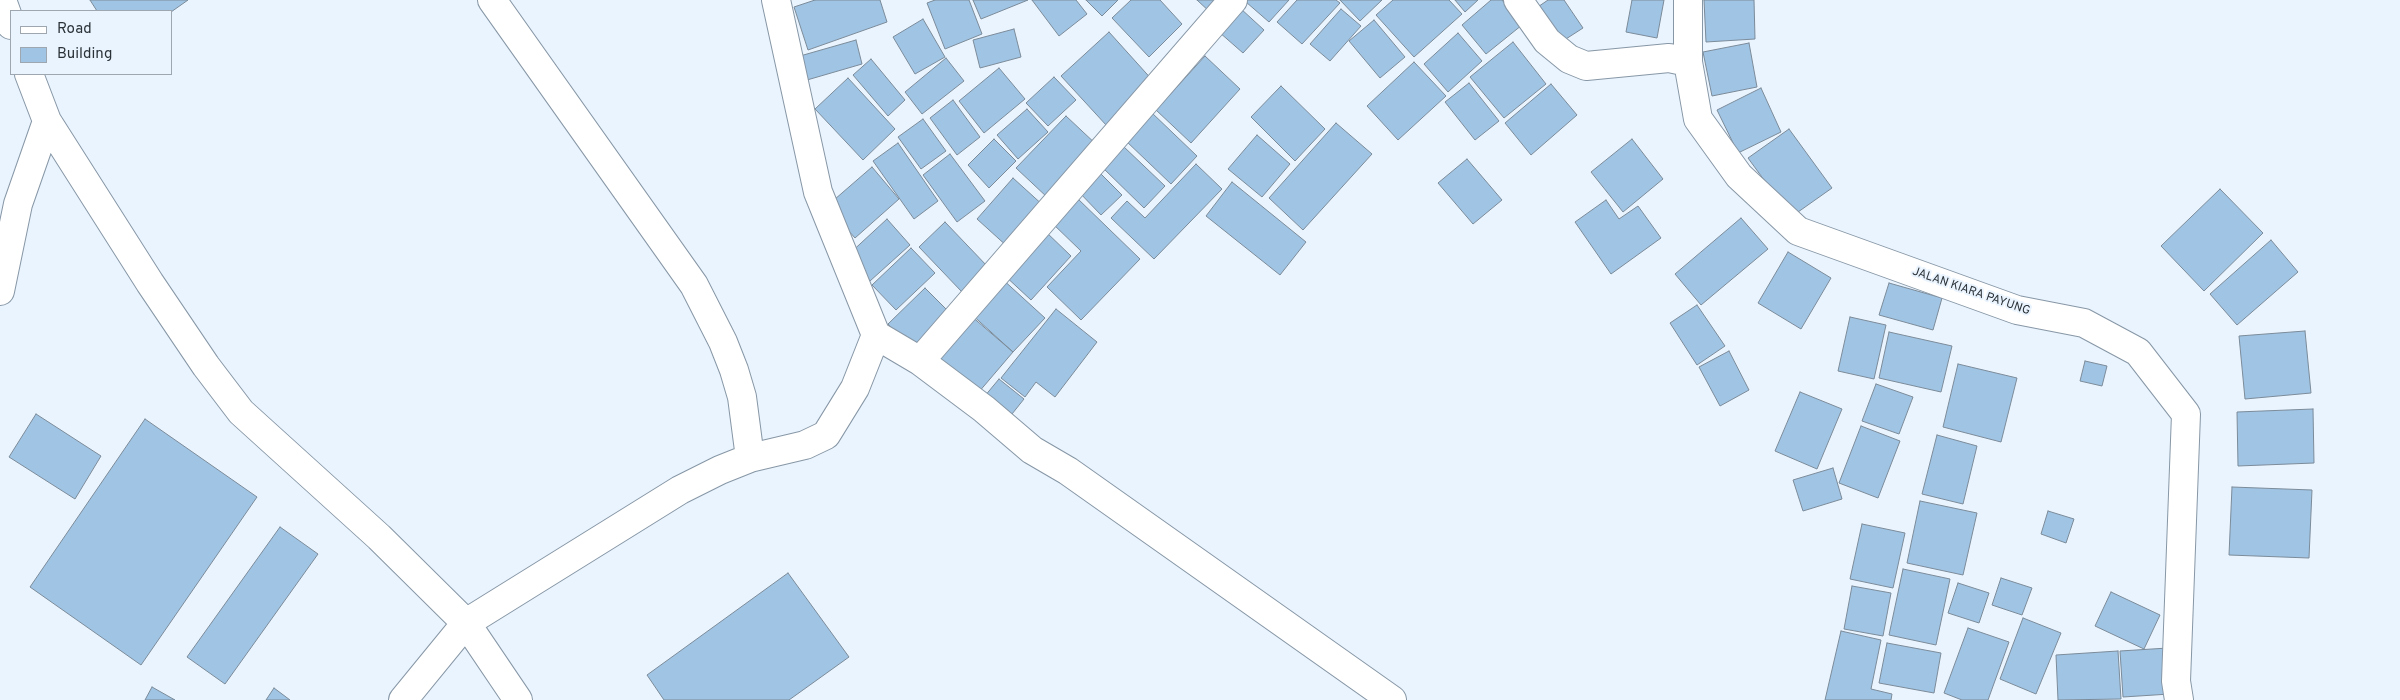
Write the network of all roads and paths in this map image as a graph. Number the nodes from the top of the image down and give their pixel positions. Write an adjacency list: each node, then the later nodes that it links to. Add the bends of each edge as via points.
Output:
1 (2, 0): 7 (street)
2 (492, 0): 14 (street, via 694,286 734,370 742,397)
3 (776, 0): 12 (street, via 818,192)
4 (1233, 0): 13 (street)
5 (1518, 0): 8 (street, via 1547,41 1569,59 1586,66 1669,58)
6 (1688, 0): 8 (street, JALAN KIARA PAYUNG)
7 (10, 22)
8 (1688, 62): 19 (street, JALAN KIARA PAYUNG, via 1698,120 1739,176 1798,231 2017,310 2084,323 2138,352 2186,414 2176,681)
9 (29, 75): 10 (street)
10 (47, 121): 11 (street, via 18,204); 15 (street, via 206,366 241,412 378,537)
11 (0, 291)
12 (876, 335): 13 (street); 14 (street, via 855,388 826,435 805,446)
13 (920, 361): 18 (street, via 1032,450 1068,471)
14 (750, 458): 15 (street, via 680,490)
15 (466, 623): 16 (street); 17 (street)
16 (403, 700)
17 (518, 700)
18 (1392, 700)
19 (2179, 700)

